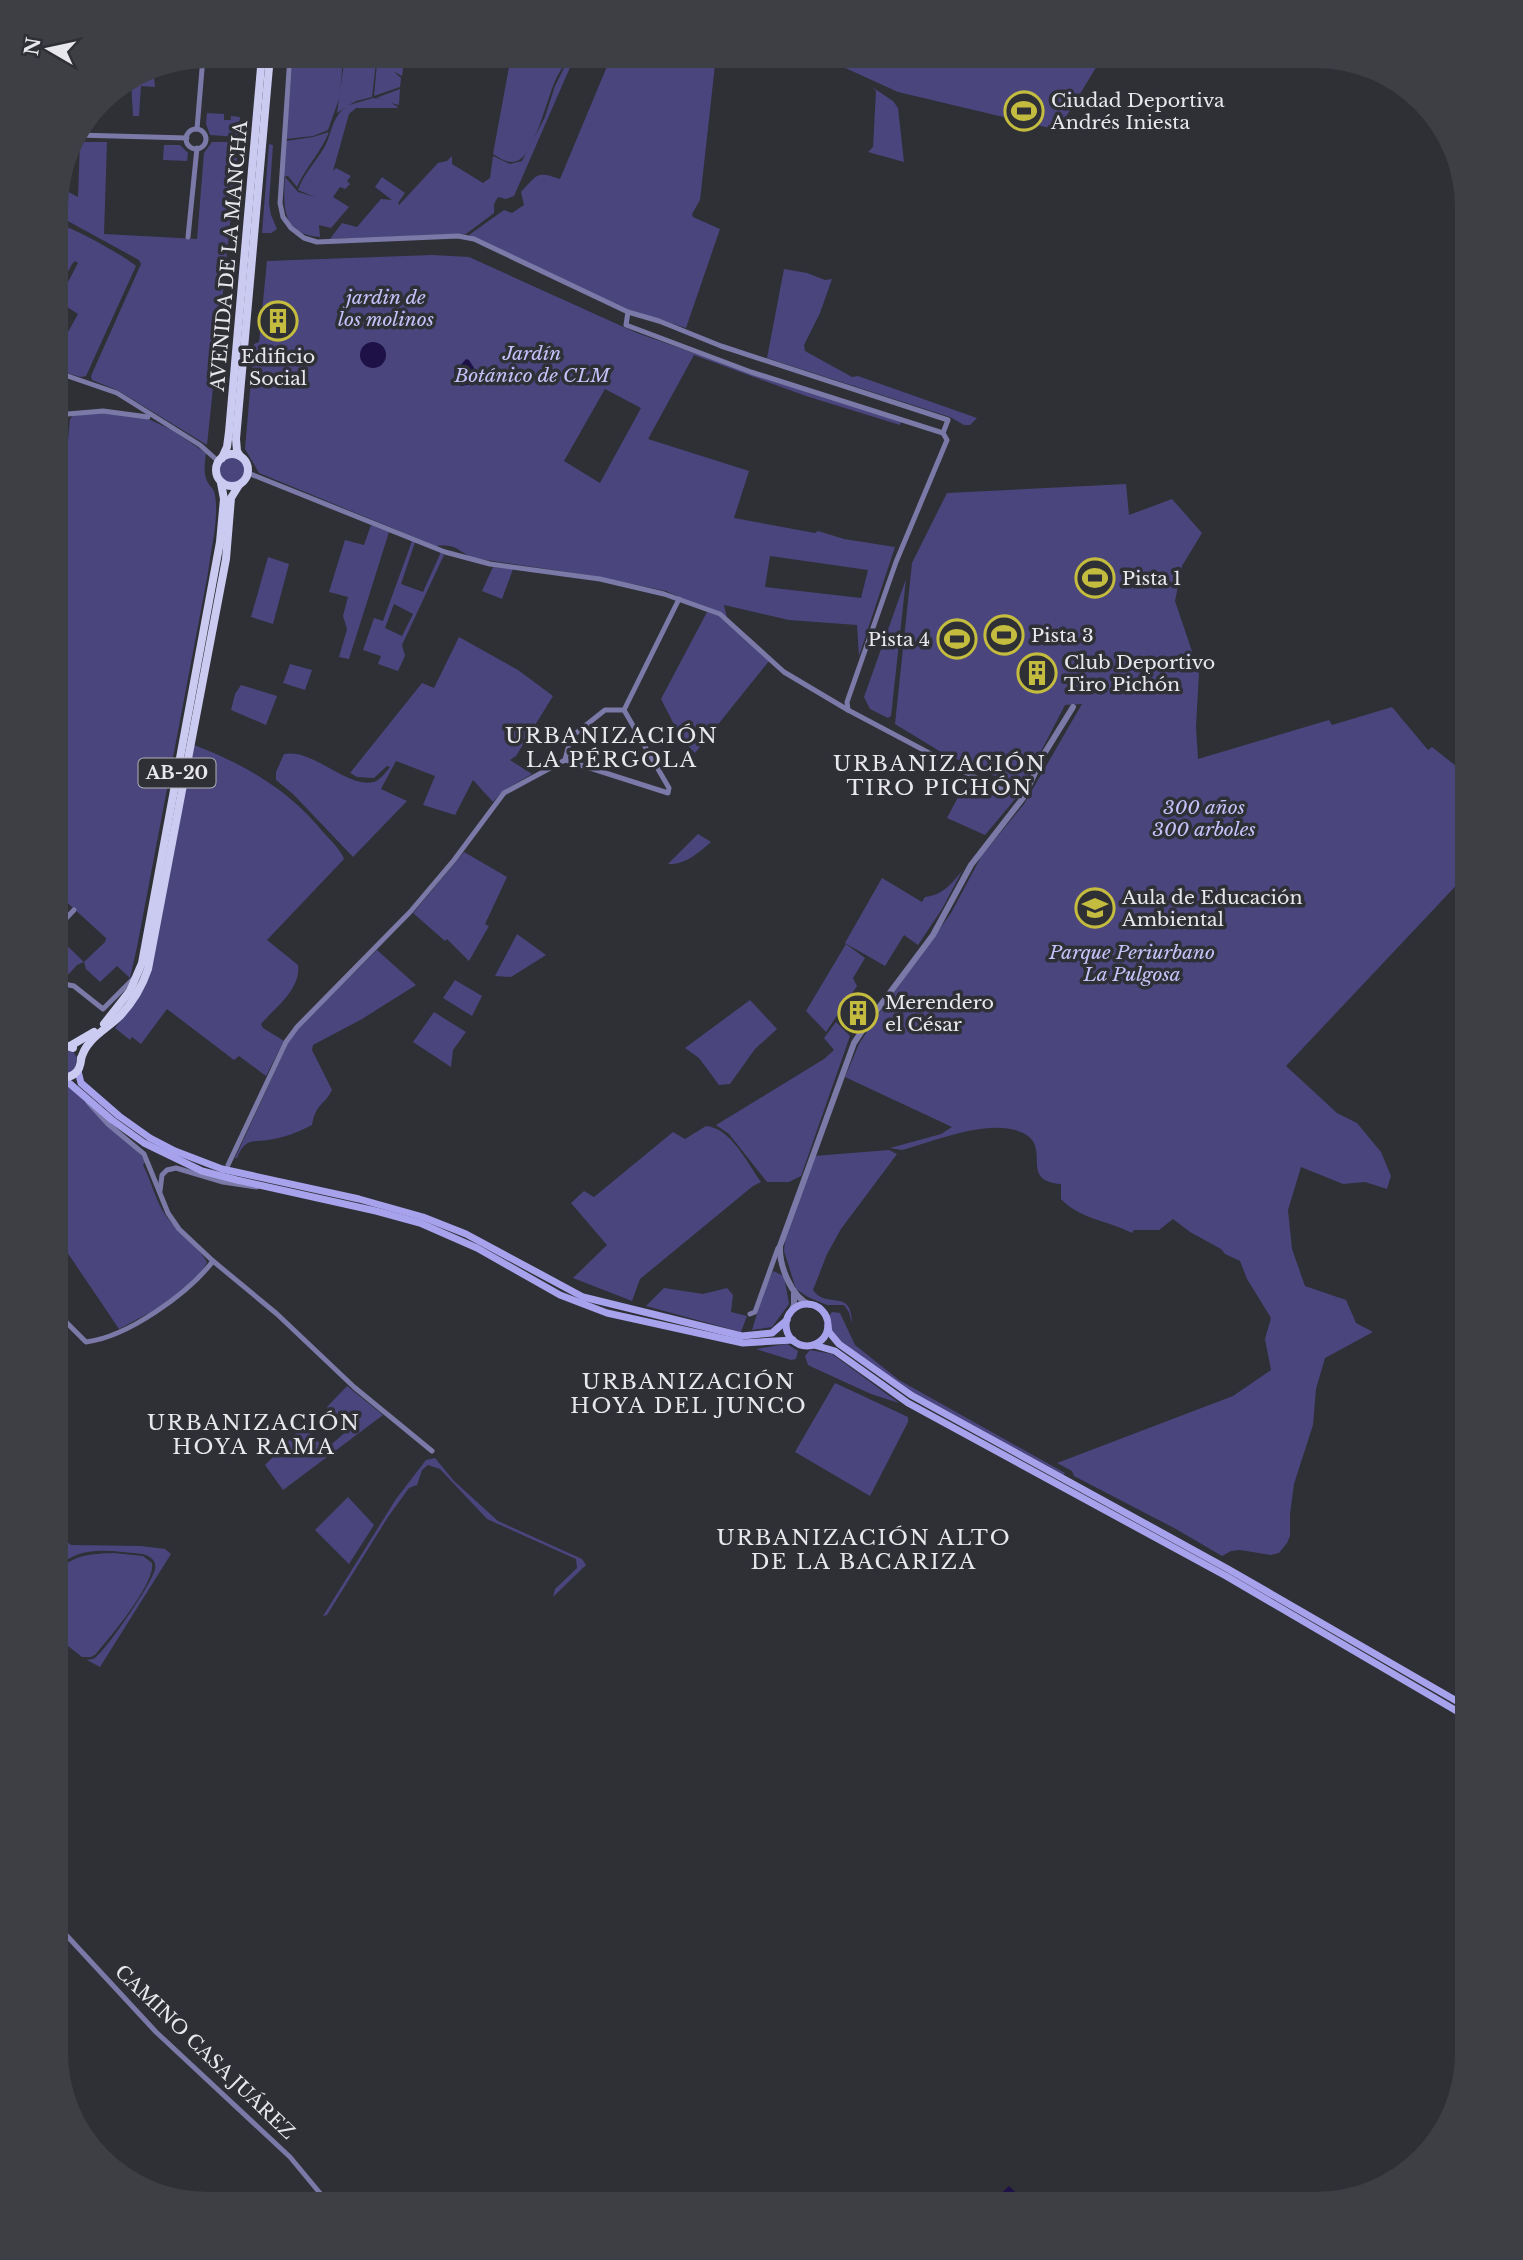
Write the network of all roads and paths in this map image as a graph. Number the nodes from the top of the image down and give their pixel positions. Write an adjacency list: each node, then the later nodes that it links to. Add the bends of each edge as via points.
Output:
1 (202, 69): 5 (street)
2 (261, 69): 16 (main road, AVENIDA DE LA MANCHA / AB-20, via 228,438)
3 (269, 69): 15 (main road, AVENIDA DE LA MANCHA, via 237,432)
4 (289, 69): 10 (street, via 279,194 283,217 300,235 327,243 446,236 474,239)
5 (197, 129): 7 (street); 8 (street, via 206,139)
6 (89, 135): 7 (street)
7 (187, 138): 8 (street, via 189,145)
8 (197, 148): 9 (street)
9 (188, 237)
10 (628, 312): 14 (street, via 626,325 751,372); 14 (street, via 948,420)
11 (69, 376): 13 (street, via 117,393)
12 (69, 414): 13 (street, via 103,411)
13 (155, 418): 16 (street)
14 (943, 433): 23 (street, via 947,440 896,562)
15 (240, 456): 16 (main road); 17 (main road)
16 (220, 459): 18 (main road, AB-20, via 215,470)
17 (248, 473): 19 (main road); 20 (street, via 445,552 490,564 600,579)
18 (221, 483): 19 (main road); 30 (main road, AB-20, via 219,554 142,963 136,982 107,1021)
19 (239, 485): 30 (main road, AB-20, via 230,502 226,559 148,969 130,1004 111,1024)
20 (678, 600): 22 (street); 23 (street, via 720,614 785,672)
21 (1073, 707): 25 (street)
22 (624, 710): 24 (street, via 605,710 571,737); 24 (street, via 668,793)
23 (848, 710): 25 (street)
24 (565, 760): 36 (street, via 504,793 410,912 298,1027 286,1042)
25 (1023, 798): 39 (street, via 978,856 933,935 855,1043)
26 (74, 910): 27 (street)
27 (69, 916)
28 (133, 979): 29 (street, via 103,1009)
29 (69, 985)
30 (70, 1044): 31 (main road); 31 (main road, via 84,1050)
31 (81, 1060): 32 (main road)
32 (78, 1071): 33 (main road); 46 (main road, via 81,1083 101,1101 136,1129 175,1151 222,1169 423,1217 466,1234 583,1297 742,1336 772,1333)
33 (69, 1076)
34 (69, 1084): 35 (main road)
35 (83, 1095): 37 (main road, via 157,1150 202,1171); 38 (street, via 144,1154)
36 (228, 1165)
37 (264, 1186): 38 (street, via 223,1182 172,1168 161,1179); 49 (main road, via 421,1223 477,1248 560,1295 607,1313 743,1343)
38 (162, 1201): 40 (street, via 179,1229)
39 (780, 1242): 41 (street); 42 (street)
40 (213, 1261): 47 (street, via 155,1314 105,1339 86,1342); 51 (street)
41 (781, 1266): 42 (street, via 775,1262); 43 (street)
42 (770, 1270): 45 (street, via 755,1312)
43 (794, 1292): 44 (street); 46 (street)
44 (810, 1304): 46 (main road, via 798,1307); 48 (main road, via 823,1312)
45 (750, 1314)
46 (788, 1317): 49 (main road, via 787,1330)
47 (68, 1324)
48 (828, 1326): 50 (main road); 52 (main road, via 839,1344 911,1395)
49 (793, 1340): 50 (main road)
50 (814, 1345): 53 (main road, via 835,1351 908,1403 1226,1576)
51 (432, 1451)
52 (1455, 1700)
53 (1455, 1710)
54 (68, 1937): 55 (street, CAMINO CASA JUÁREZ, via 156,2032 290,2157)
55 (318, 2191)

